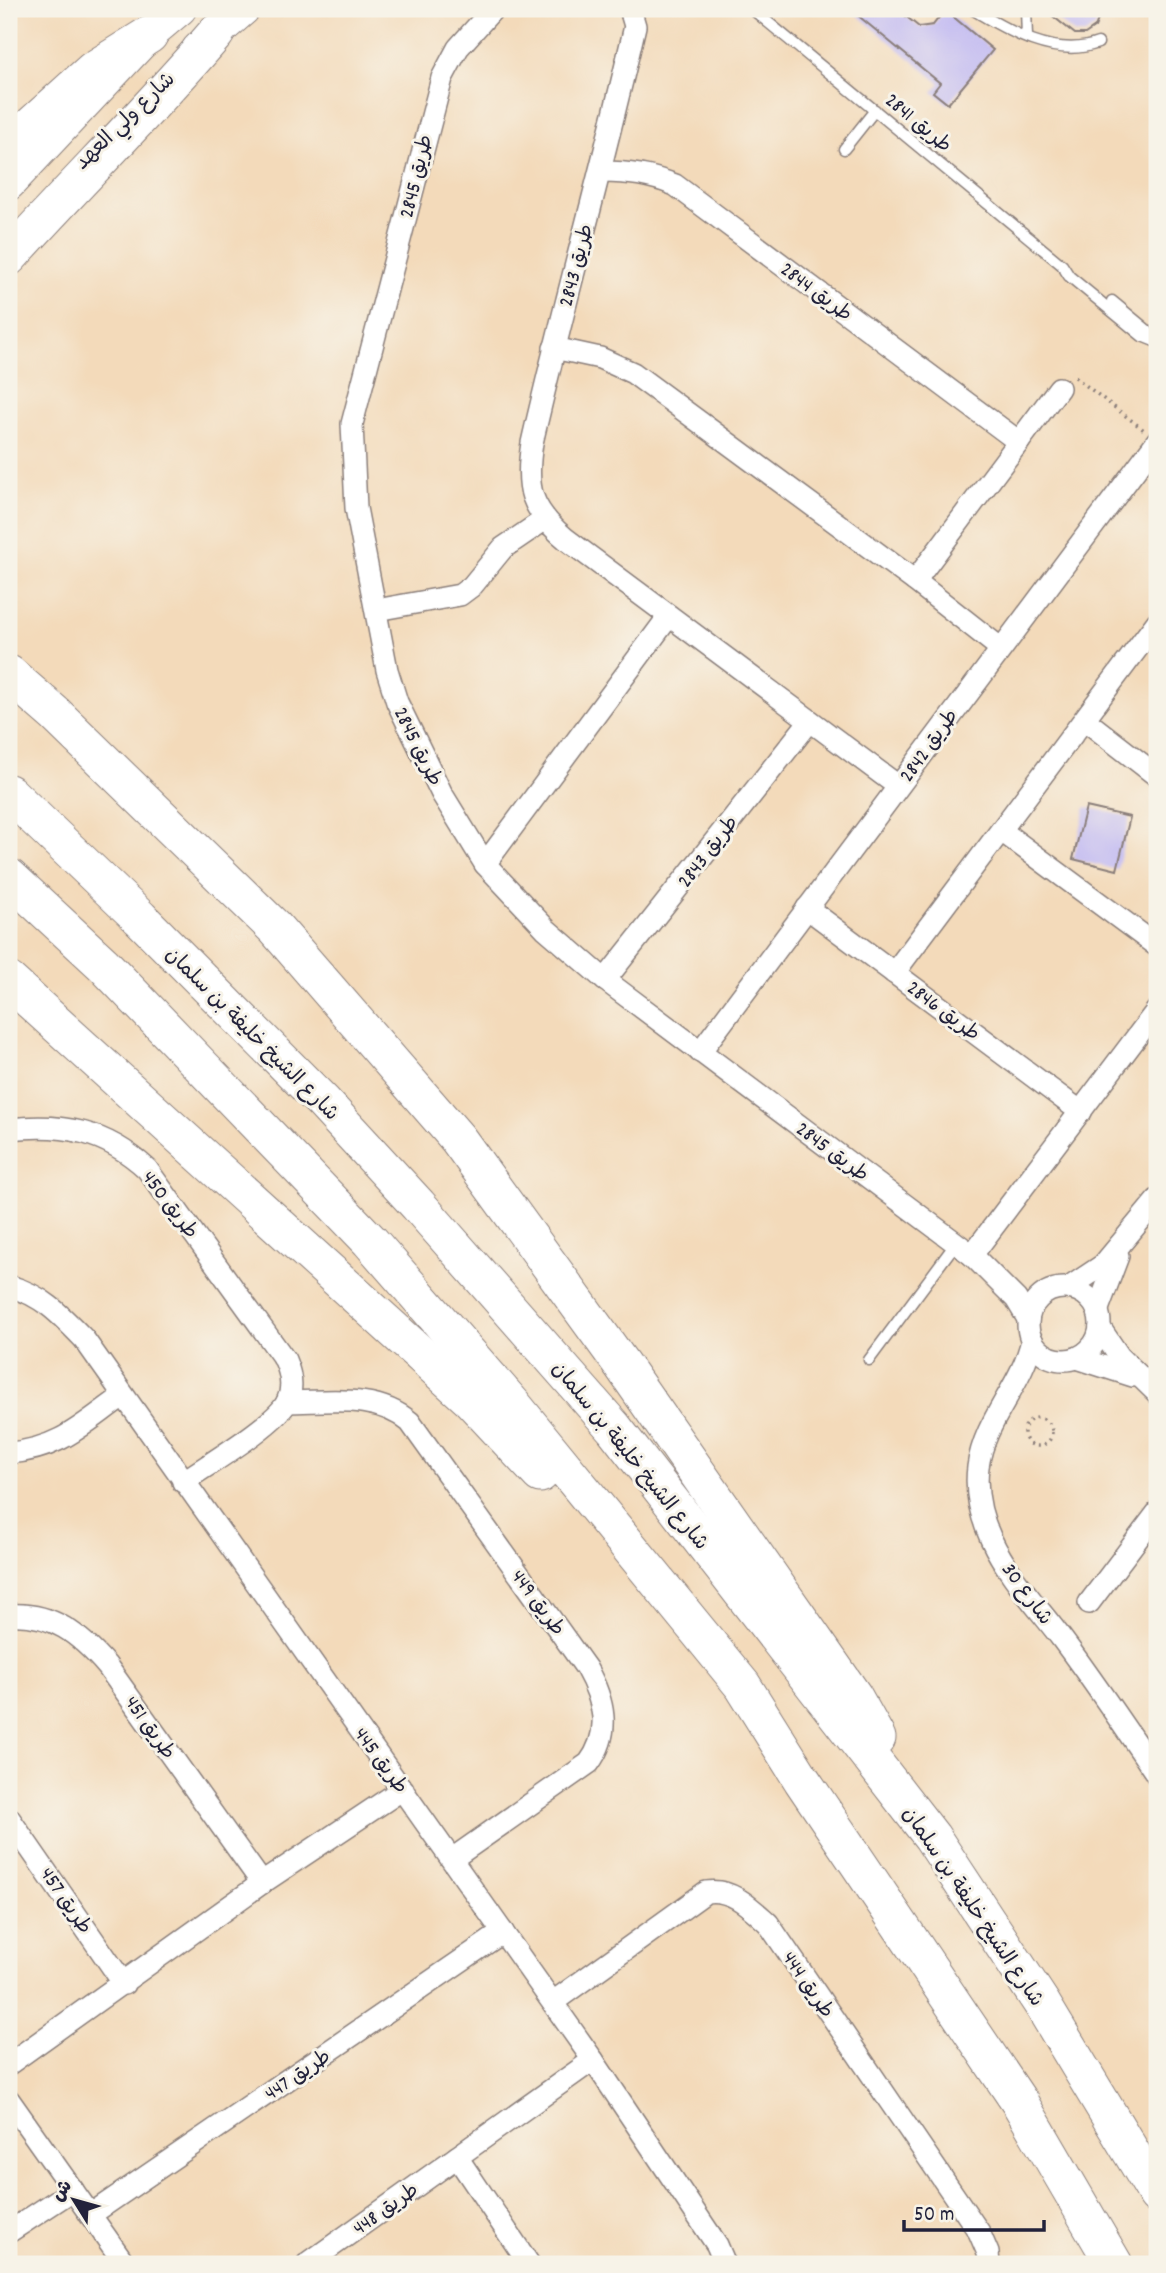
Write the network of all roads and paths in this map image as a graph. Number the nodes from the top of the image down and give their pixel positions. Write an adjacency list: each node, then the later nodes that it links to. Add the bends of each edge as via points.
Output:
1 (180, 9): 9 (main road, شارع ولي العهد)
2 (244, 9): 8 (main road, شارع ولي العهد)
3 (493, 9): 26 (street, طريق 2845, via 458,48 442,78 352,424 356,508)
4 (629, 9): 15 (street, طريق 2843, via 635,26)
5 (972, 9): 10 (lane)
6 (1026, 9): 10 (lane)
7 (756, 10): 12 (lane, طريق 2841)
8 (215, 33): 17 (main road, شارع ولي العهد, via 92,148); 18 (highway)
9 (149, 34): 13 (highway, via 93,71); 16 (main road, شارع ولي العهد)
10 (1027, 37): 11 (lane, via 1052,47 1079,50)
11 (1098, 43)
12 (875, 110): 14 (lane); 19 (lane, طريق 2841, via 1069,275 1142,335)
13 (9, 146)
14 (844, 149)
15 (602, 172): 20 (street, طريق 2843); 23 (street, طريق 2844, via 654,176 675,185)
16 (9, 184)
17 (9, 236)
18 (9, 257)
19 (1157, 342)
20 (554, 348): 24 (street, طريق 2843, via 528,469 533,499); 25 (street, via 600,358 633,373)
21 (1059, 388): 22 (path, via 1071,374); 23 (street)
22 (1152, 436): 29 (street, طريق 2842)
23 (1019, 442): 25 (street)
24 (544, 520): 26 (street, via 503,548 460,595); 27 (street)
25 (915, 581): 29 (street)
26 (376, 610): 39 (street, طريق 2845, via 397,702 442,794)
27 (669, 615): 34 (street); 39 (street)
28 (1157, 622): 33 (street)
29 (1000, 648): 36 (street, طريق 2842)
30 (9, 655): 32 (highway)
31 (9, 674): 32 (highway)
32 (55, 714): 75 (highway, via 275,928 458,1139 854,1697)
33 (1085, 720): 35 (street); 38 (street)
34 (808, 722): 36 (street); 44 (street, طريق 2843)
35 (1157, 776)
36 (898, 786): 41 (street, طريق 2842)
37 (9, 793): 75 (highway, شارع الشيخ خليفة بن سلمان, via 284,1063 418,1205 614,1428)
38 (1003, 832): 42 (street); 43 (street)
39 (485, 864): 44 (street, طريق 2845, via 546,929)
40 (9, 877): 72 (highway, via 103,964 370,1241 514,1406 743,1686)
41 (807, 908): 43 (street, طريق 2846); 47 (street, طريق 2842)
42 (1157, 946)
43 (894, 973): 48 (street, طريق 2846)
44 (605, 980): 47 (street, طريق 2845)
45 (15, 988): 72 (highway, via 470,1399 605,1544 725,1695)
46 (1157, 1010): 48 (street)
47 (700, 1052): 52 (street, طريق 2845)
48 (1081, 1112): 52 (street)
49 (9, 1129): 64 (street, طريق 450, via 75,1128 132,1155 285,1360 291,1381)
50 (1157, 1200): 51 (street)
51 (1132, 1234): 54 (street, via 1103,1265); 55 (street, via 1111,1269)
52 (970, 1254): 54 (street, طريق 2845, via 1026,1285); 56 (street, طريق 2845, via 1016,1299); 60 (lane)
53 (9, 1286): 63 (street, طريق 445, via 49,1303 84,1339)
54 (1059, 1289): 55 (street, via 1086,1295); 56 (street, via 1035,1302)
55 (1099, 1318): 58 (street, via 1093,1346); 61 (street, via 1119,1356)
56 (1028, 1319): 57 (street)
57 (1032, 1340): 59 (street, via 1041,1352); 62 (street, شارع 30)
58 (1077, 1357): 59 (street); 61 (street)
59 (1055, 1359): 62 (street, شارع 30)
60 (869, 1360)
61 (1149, 1386)
62 (1011, 1392): 71 (street, شارع 30, via 984,1439 977,1492 983,1519 1013,1574)
63 (123, 1396): 66 (street, via 58,1442); 67 (street, طريق 445)
64 (286, 1402): 67 (street, via 273,1418); 76 (street, طريق 449, via 368,1401 391,1408 411,1422 586,1668 598,1693 604,1731 589,1763)
65 (1050, 1440): 65 (path, via 1052,1429 1045,1419 1039,1417 1024,1428 1027,1440 1038,1446)
66 (9, 1453)
67 (183, 1482): 73 (street, طريق 445)
68 (1157, 1513): 69 (street)
69 (1089, 1603)
70 (9, 1615): 77 (street, طريق 451, via 56,1620 86,1642)
71 (1157, 1775)
72 (802, 1780): 94 (highway, via 1020,2104)
73 (403, 1789): 76 (street, طريق 445); 77 (street)
74 (9, 1818): 79 (street, طريق 457)
75 (932, 1837): 86 (highway, شارع الشيخ خليفة بن سلمان, via 1042,2004)
76 (452, 1859): 78 (street, طريق 445)
77 (262, 1883): 79 (street)
78 (503, 1932): 80 (street, طريق 445); 87 (street, طريق 447)
79 (124, 1984): 82 (street)
80 (552, 2002): 81 (street, طريق 445); 93 (street, طريق 444, via 706,1892 738,1898 768,1923 979,2232)
81 (593, 2060): 84 (street, طريق 448); 92 (street, طريق 445, via 717,2245)
82 (9, 2064)
83 (9, 2100): 85 (street)
84 (457, 2157): 89 (street, طريق 448); 91 (street)
85 (73, 2190): 87 (street); 88 (street)
86 (1157, 2194)
87 (90, 2215): 90 (street)
88 (9, 2232)
89 (313, 2263)
90 (125, 2264)
91 (529, 2264)
92 (724, 2264)
93 (989, 2264)
94 (1114, 2264)

